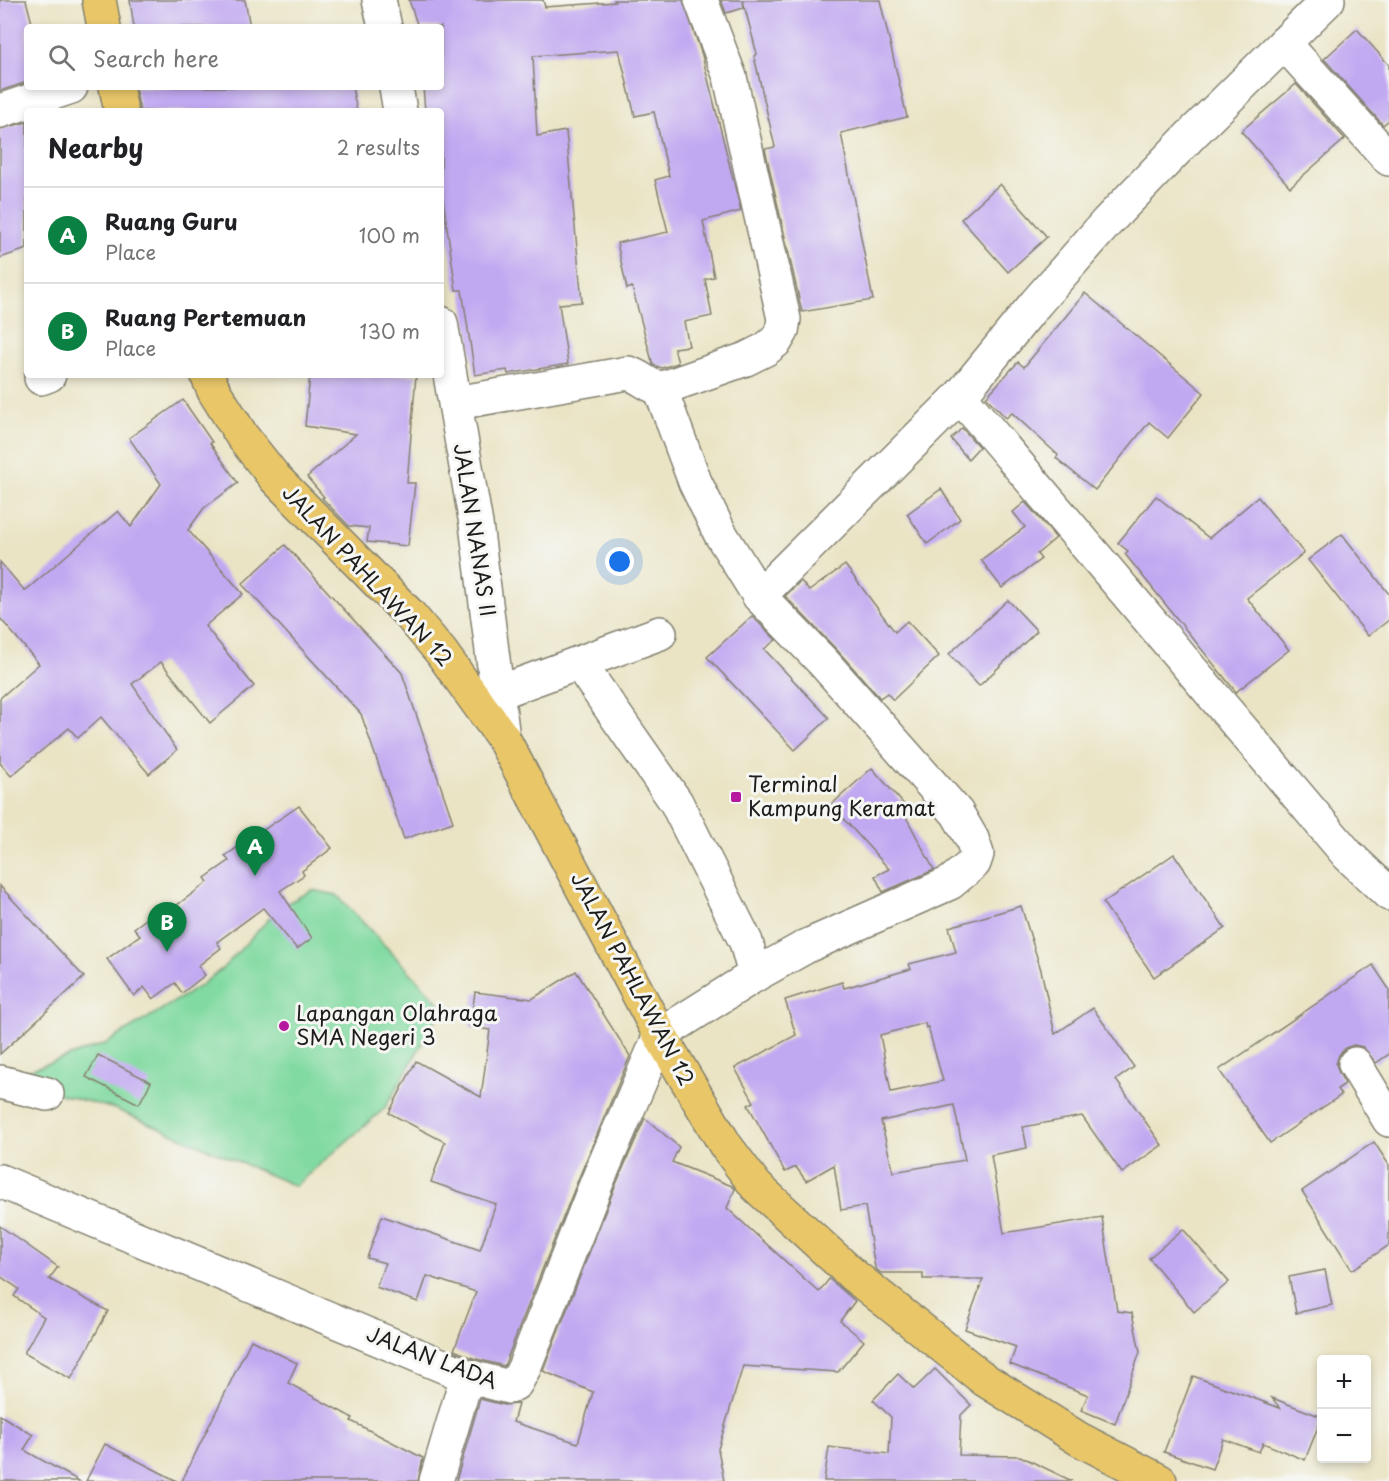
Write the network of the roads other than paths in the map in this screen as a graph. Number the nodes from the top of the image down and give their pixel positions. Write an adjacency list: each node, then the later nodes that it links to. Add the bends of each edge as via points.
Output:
1 (99, 0): 5 (main road)
2 (379, 0): 6 (street)
3 (701, 0): 17 (street, via 730,77 784,319 777,341 766,349)
4 (1328, 0): 7 (street)
5 (103, 24)
6 (384, 24)
7 (1284, 43): 14 (street); 18 (street, via 1107,222)
8 (62, 90): 13 (street)
9 (117, 90): 11 (main road)
10 (396, 90): 12 (street)
11 (120, 108)
12 (400, 108)
13 (0, 111)
14 (1389, 159)
15 (444, 340): 19 (street, JALAN NANAS II)
16 (208, 378): 24 (main road, JALAN PAHLAWAN 12, via 242,436 275,478 409,614)
17 (660, 388): 19 (street, via 628,373); 20 (street, via 695,482 733,557)
18 (960, 396): 20 (street); 25 (street, via 1348,855)
19 (456, 403): 23 (street, JALAN NANAS II)
20 (759, 596): 26 (street, via 957,813 977,854 974,863 950,883 807,946)
21 (660, 633): 22 (street)
22 (579, 663): 23 (street); 26 (street, via 676,802 746,942)
23 (497, 693): 24 (street, JALAN NANAS II)
24 (503, 738): 27 (main road, JALAN PAHLAWAN 12)
25 (1389, 894)
26 (755, 975): 27 (street)
27 (660, 1035): 33 (street, JALAN LADA, via 516,1383 509,1387); 35 (main road, JALAN PAHLAWAN 12, via 726,1146 756,1186 853,1275 985,1380 1079,1439)
28 (1355, 1064): 31 (street)
29 (0, 1082): 30 (street)
30 (46, 1094)
31 (1389, 1120)
32 (0, 1181): 33 (street, JALAN LADA)
33 (467, 1376): 34 (street)
34 (436, 1481)
35 (1160, 1481)

